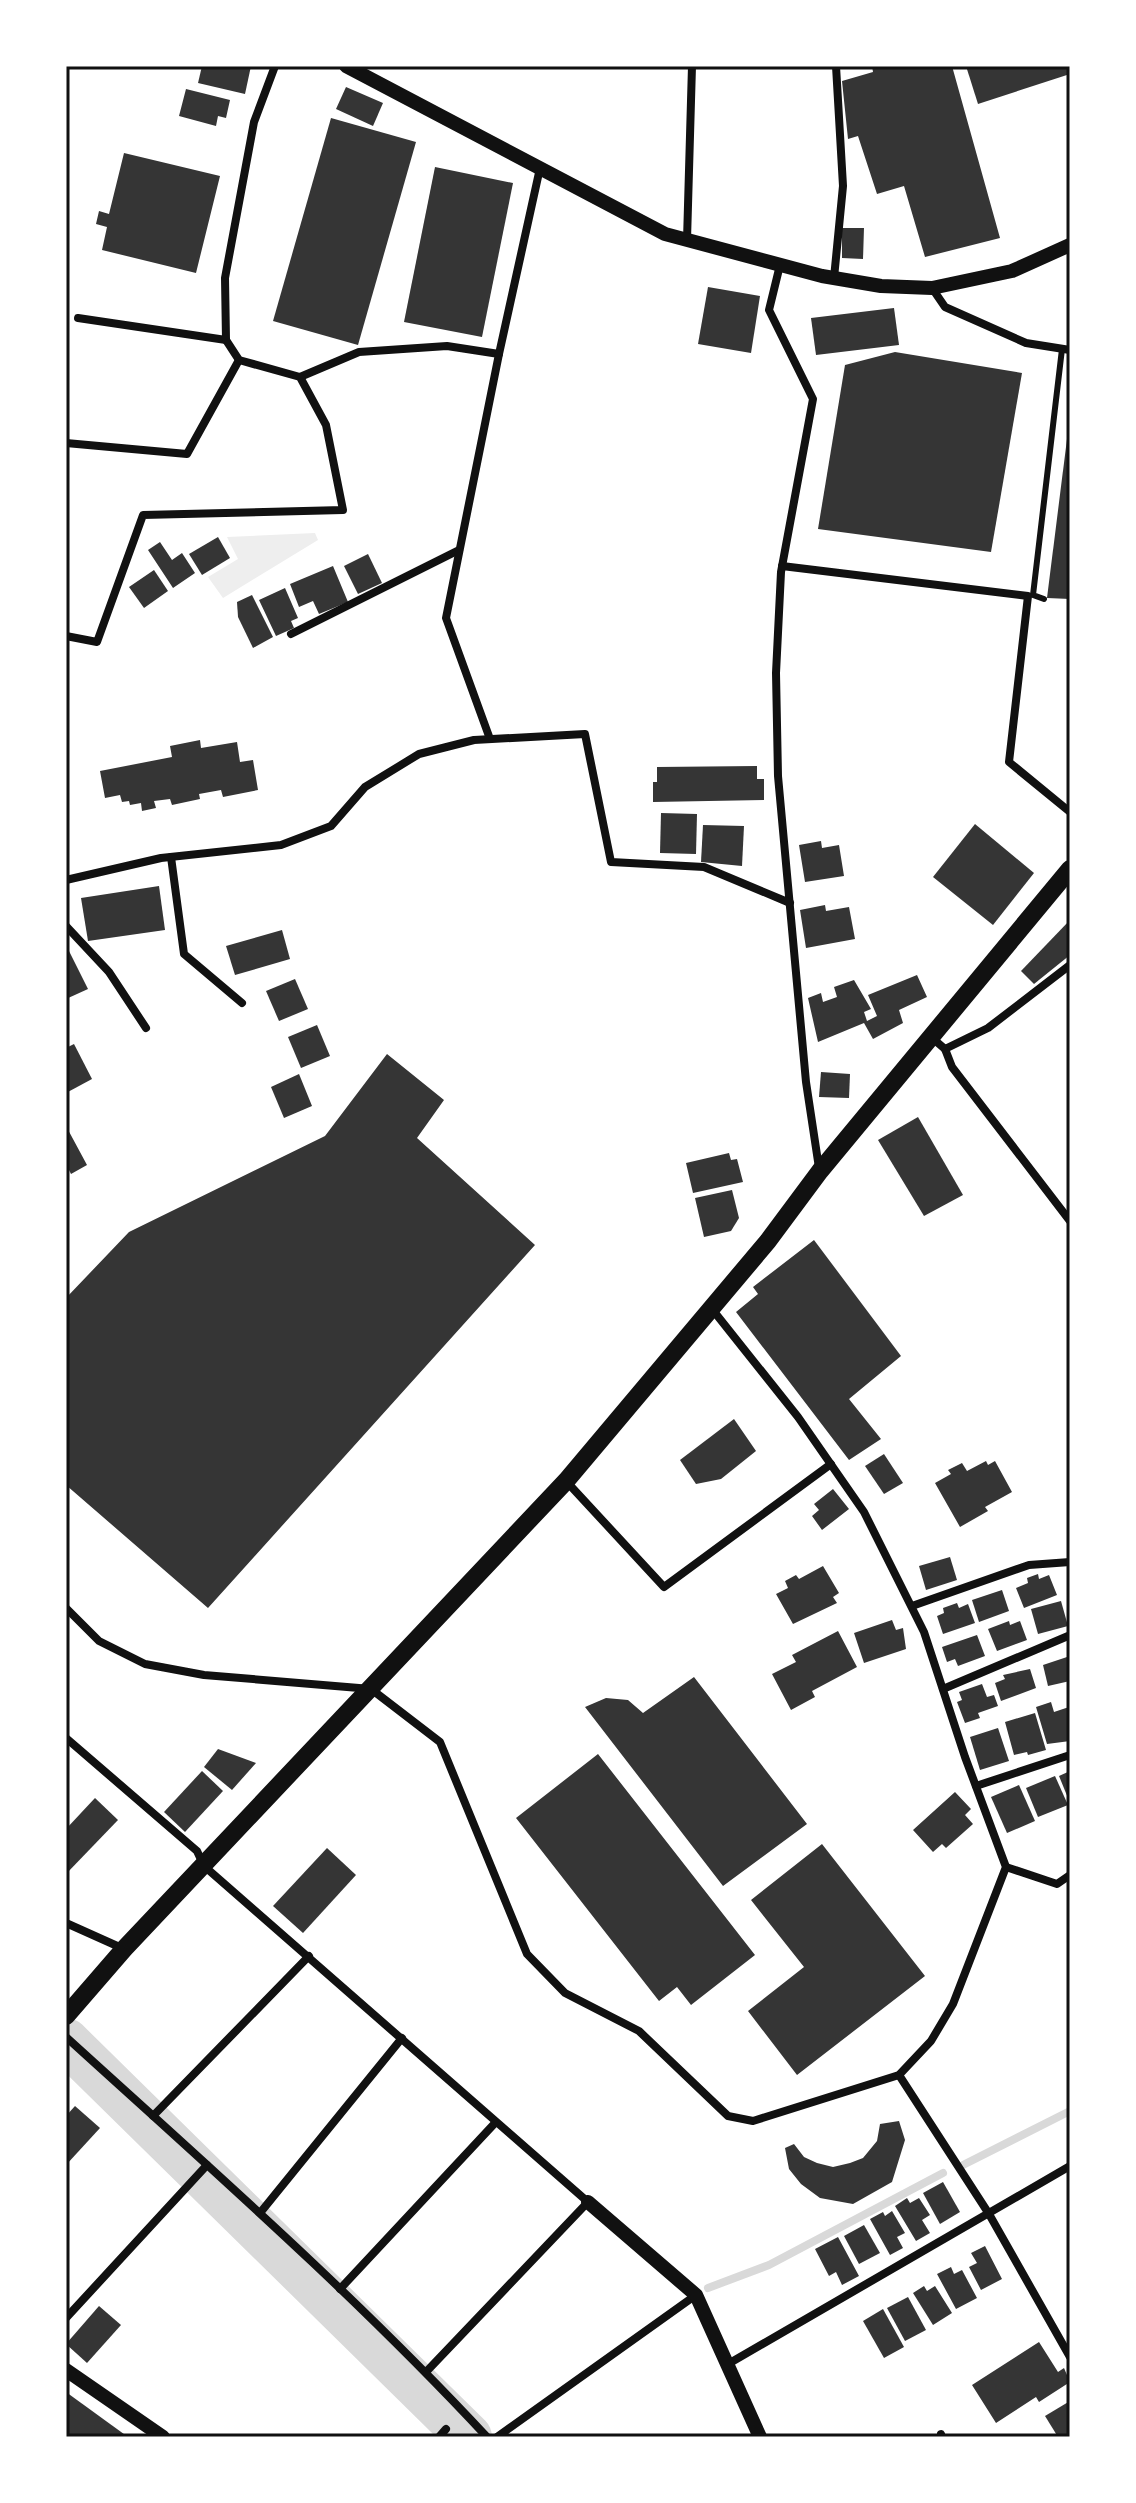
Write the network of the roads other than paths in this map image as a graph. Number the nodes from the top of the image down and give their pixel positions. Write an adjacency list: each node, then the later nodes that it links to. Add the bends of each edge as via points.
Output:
1 (275, 66): 12 (street, via 254,122 225,278)
2 (346, 66): 5 (street)
3 (692, 66): 6 (street)
4 (836, 66): 9 (street, via 843,186)
5 (540, 168): 6 (street, via 665,234); 14 (street)
6 (687, 240): 8 (street)
7 (1070, 245): 10 (street, via 1012,271)
8 (780, 265): 9 (street); 19 (street, via 769,310 813,399)
9 (834, 278): 10 (street)
10 (932, 288): 13 (street, via 945,307 1026,343)
11 (78, 318): 12 (street)
12 (226, 340): 15 (street)
13 (1066, 350): 20 (lane, via 1033,595)
14 (499, 354): 16 (street, via 447,346 359,352); 18 (street)
15 (239, 360): 16 (street); 17 (street, via 187,454)
16 (300, 377): 22 (street, via 326,425 343,510 143,515 97,642)
17 (66, 443)
18 (459, 550): 21 (street); 23 (street, via 446,618)
19 (782, 566): 24 (street, via 1028,596 1009,762); 28 (street, via 778,776)
20 (1044, 599)
21 (291, 634)
22 (66, 636)
23 (490, 739): 25 (street, via 419,754 365,787 331,826 281,845); 28 (street, via 585,734 611,862 704,867)
24 (1070, 812)
25 (171, 857): 27 (street); 31 (street, via 184,954)
26 (1070, 869): 33 (main road)
27 (66, 880)
28 (790, 903): 34 (street, via 806,1082)
29 (66, 926): 32 (street, via 109,972)
30 (1070, 965): 33 (street, via 988,1028)
31 (242, 1003)
32 (146, 1028)
33 (938, 1043): 34 (main road); 35 (street)
34 (820, 1171): 36 (main road)
35 (1070, 1221)
36 (712, 1308): 37 (street); 38 (main road)
37 (831, 1464): 38 (street, via 664,1587); 40 (street, via 864,1512)
38 (566, 1481): 43 (main road)
39 (1070, 1562): 40 (street, via 1029,1565)
40 (912, 1606): 44 (street)
41 (66, 1608): 43 (street, via 99,1641 145,1664 204,1675)
42 (1070, 1638): 44 (street)
43 (371, 1689): 48 (main road); 57 (street, via 440,1742 527,1954 565,1993 639,2031 728,2116 753,2121)
44 (943, 1689): 47 (street)
45 (66, 1738): 48 (street, via 197,1851)
46 (1070, 1755): 47 (street)
47 (976, 1786): 49 (street)
48 (204, 1866): 52 (main road); 53 (street)
49 (1006, 1867): 50 (street, via 1057,1884); 57 (street, via 953,2004 931,2041)
50 (1070, 1875)
51 (66, 1923): 52 (street)
52 (124, 1949): 54 (main road)
53 (309, 1956): 56 (street); 58 (street)
54 (66, 2016)
55 (66, 2037): 58 (street)
56 (402, 2038): 59 (street); 63 (street)
57 (899, 2075): 64 (street)
58 (153, 2116): 60 (street)
59 (495, 2123): 62 (street); 65 (street)
60 (207, 2165): 63 (street); 67 (street)
61 (1070, 2166): 64 (street)
62 (588, 2202): 66 (street); 71 (street)
63 (260, 2213): 65 (street)
64 (989, 2214): 68 (street); 69 (street)
65 (340, 2289): 71 (street)
66 (696, 2295): 69 (street); 77 (street)
67 (66, 2318)
68 (1070, 2357)
69 (728, 2364): 73 (street)
70 (66, 2370): 74 (street)
71 (426, 2372): 76 (street)
72 (446, 2429): 75 (street)
73 (755, 2435)
74 (162, 2437)
75 (439, 2437)
76 (487, 2437)
77 (497, 2437)

